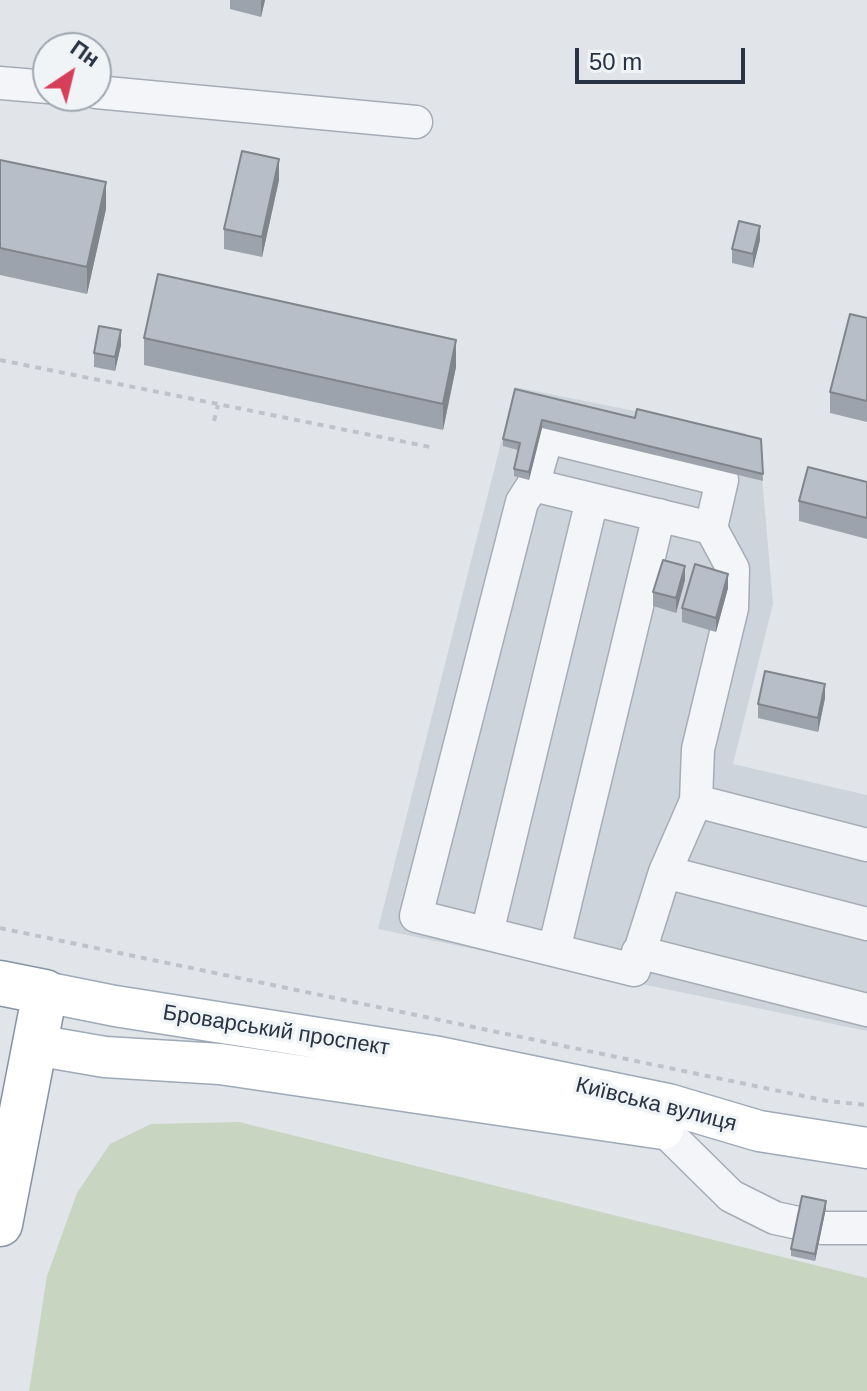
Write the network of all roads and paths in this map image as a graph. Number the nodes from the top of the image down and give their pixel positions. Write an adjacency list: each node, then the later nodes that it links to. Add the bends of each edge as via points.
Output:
1 (0, 83): 2 (lane)
2 (32, 86)
3 (112, 94): 4 (lane)
4 (416, 122)
5 (0, 360): 6 (path)
6 (218, 405): 7 (path); 8 (path)
7 (214, 421)
8 (435, 448)
9 (533, 485): 10 (lane); 12 (lane, via 547,437 722,480); 18 (lane, via 522,502 416,916)
10 (592, 500): 11 (lane); 18 (lane)
11 (659, 515): 12 (lane); 19 (lane)
12 (711, 528): 13 (lane, via 733,569 732,608 698,749)
13 (696, 801): 14 (lane); 15 (lane)
14 (867, 845)
15 (665, 872): 16 (lane); 20 (lane)
16 (867, 924)
17 (0, 928): 26 (path, via 827,1101)
18 (487, 933): 19 (lane)
19 (554, 950): 20 (lane, via 634,970)
20 (638, 952): 23 (lane)
21 (0, 983): 22 (highway, Броварський проспект)
22 (45, 992): 24 (highway); 25 (main road, Броварський проспект, via 439,1057)
23 (867, 1010)
24 (17, 1042): 25 (main road, Броварський проспект, via 105,1057); 30 (highway)
25 (547, 1095): 27 (main road, Київська вулиця); 28 (main road, Київська вулиця, via 668,1104)
26 (867, 1105)
27 (663, 1129): 28 (main road, Київська вулиця); 31 (lane, via 731,1196 775,1218 822,1228)
28 (759, 1131): 29 (main road, Київська вулиця)
29 (867, 1148)
30 (0, 1224)
31 (867, 1228)

